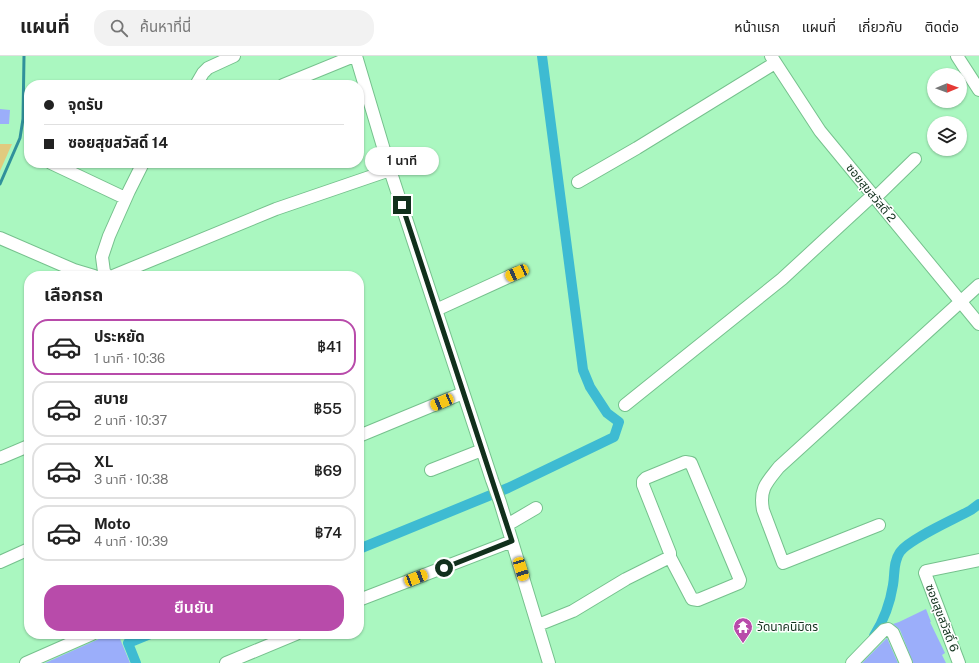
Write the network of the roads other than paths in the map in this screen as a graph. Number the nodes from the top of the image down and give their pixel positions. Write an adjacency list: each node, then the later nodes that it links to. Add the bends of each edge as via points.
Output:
1 (234, 56): 5 (street, via 208,68)
2 (355, 56): 6 (street); 7 (street)
3 (962, 58): 9 (street)
4 (773, 59): 14 (street, via 643,144); 15 (street, ซอยสุขสวัสดิ์ 2, via 820,131)
5 (199, 80)
6 (295, 80)
7 (362, 80)
8 (364, 85): 13 (street)
9 (979, 90)
10 (915, 159): 15 (street)
11 (62, 168): 16 (street)
12 (141, 168): 16 (street)
13 (390, 170): 20 (street, via 276,209); 24 (street)
14 (578, 182)
15 (874, 197): 23 (street, ซอยสุขสวัสดิ์ 2); 27 (street, via 782,279)
16 (125, 198): 19 (street, via 102,257)
17 (0, 238): 18 (street)
18 (77, 271)
19 (104, 271)
20 (125, 271)
21 (517, 273): 24 (street)
22 (979, 285): 23 (street)
23 (961, 302): 25 (street, ซอยสุขสวัสดิ์ 2); 35 (street, via 779,466 764,485 761,501 763,510 783,563)
24 (436, 310): 26 (street)
25 (979, 324)
26 (463, 393): 28 (street); 30 (street)
27 (625, 405)
28 (364, 434)
29 (24, 448): 31 (street)
30 (482, 450): 32 (street); 34 (street)
31 (0, 458)
32 (431, 470)
33 (536, 508): 34 (street)
34 (507, 525): 36 (street)
35 (879, 525)
36 (512, 541): 41 (street); 42 (street)
37 (24, 551): 40 (street)
38 (670, 557): 38 (street, via 643,481 684,462 691,463 740,580 739,584 698,600 692,599); 42 (street, via 626,579 573,611)
39 (979, 560): 50 (street, ซอยสุขสวัสดิ์ 6, via 925,573)
40 (0, 562)
41 (364, 598)
42 (538, 625): 47 (street)
43 (81, 639): 45 (street)
44 (284, 639): 46 (street)
45 (26, 663)
46 (226, 663)
47 (549, 663)
48 (852, 663): 49 (street, via 884,630 888,629 893,633)
49 (906, 663)
50 (959, 663)

